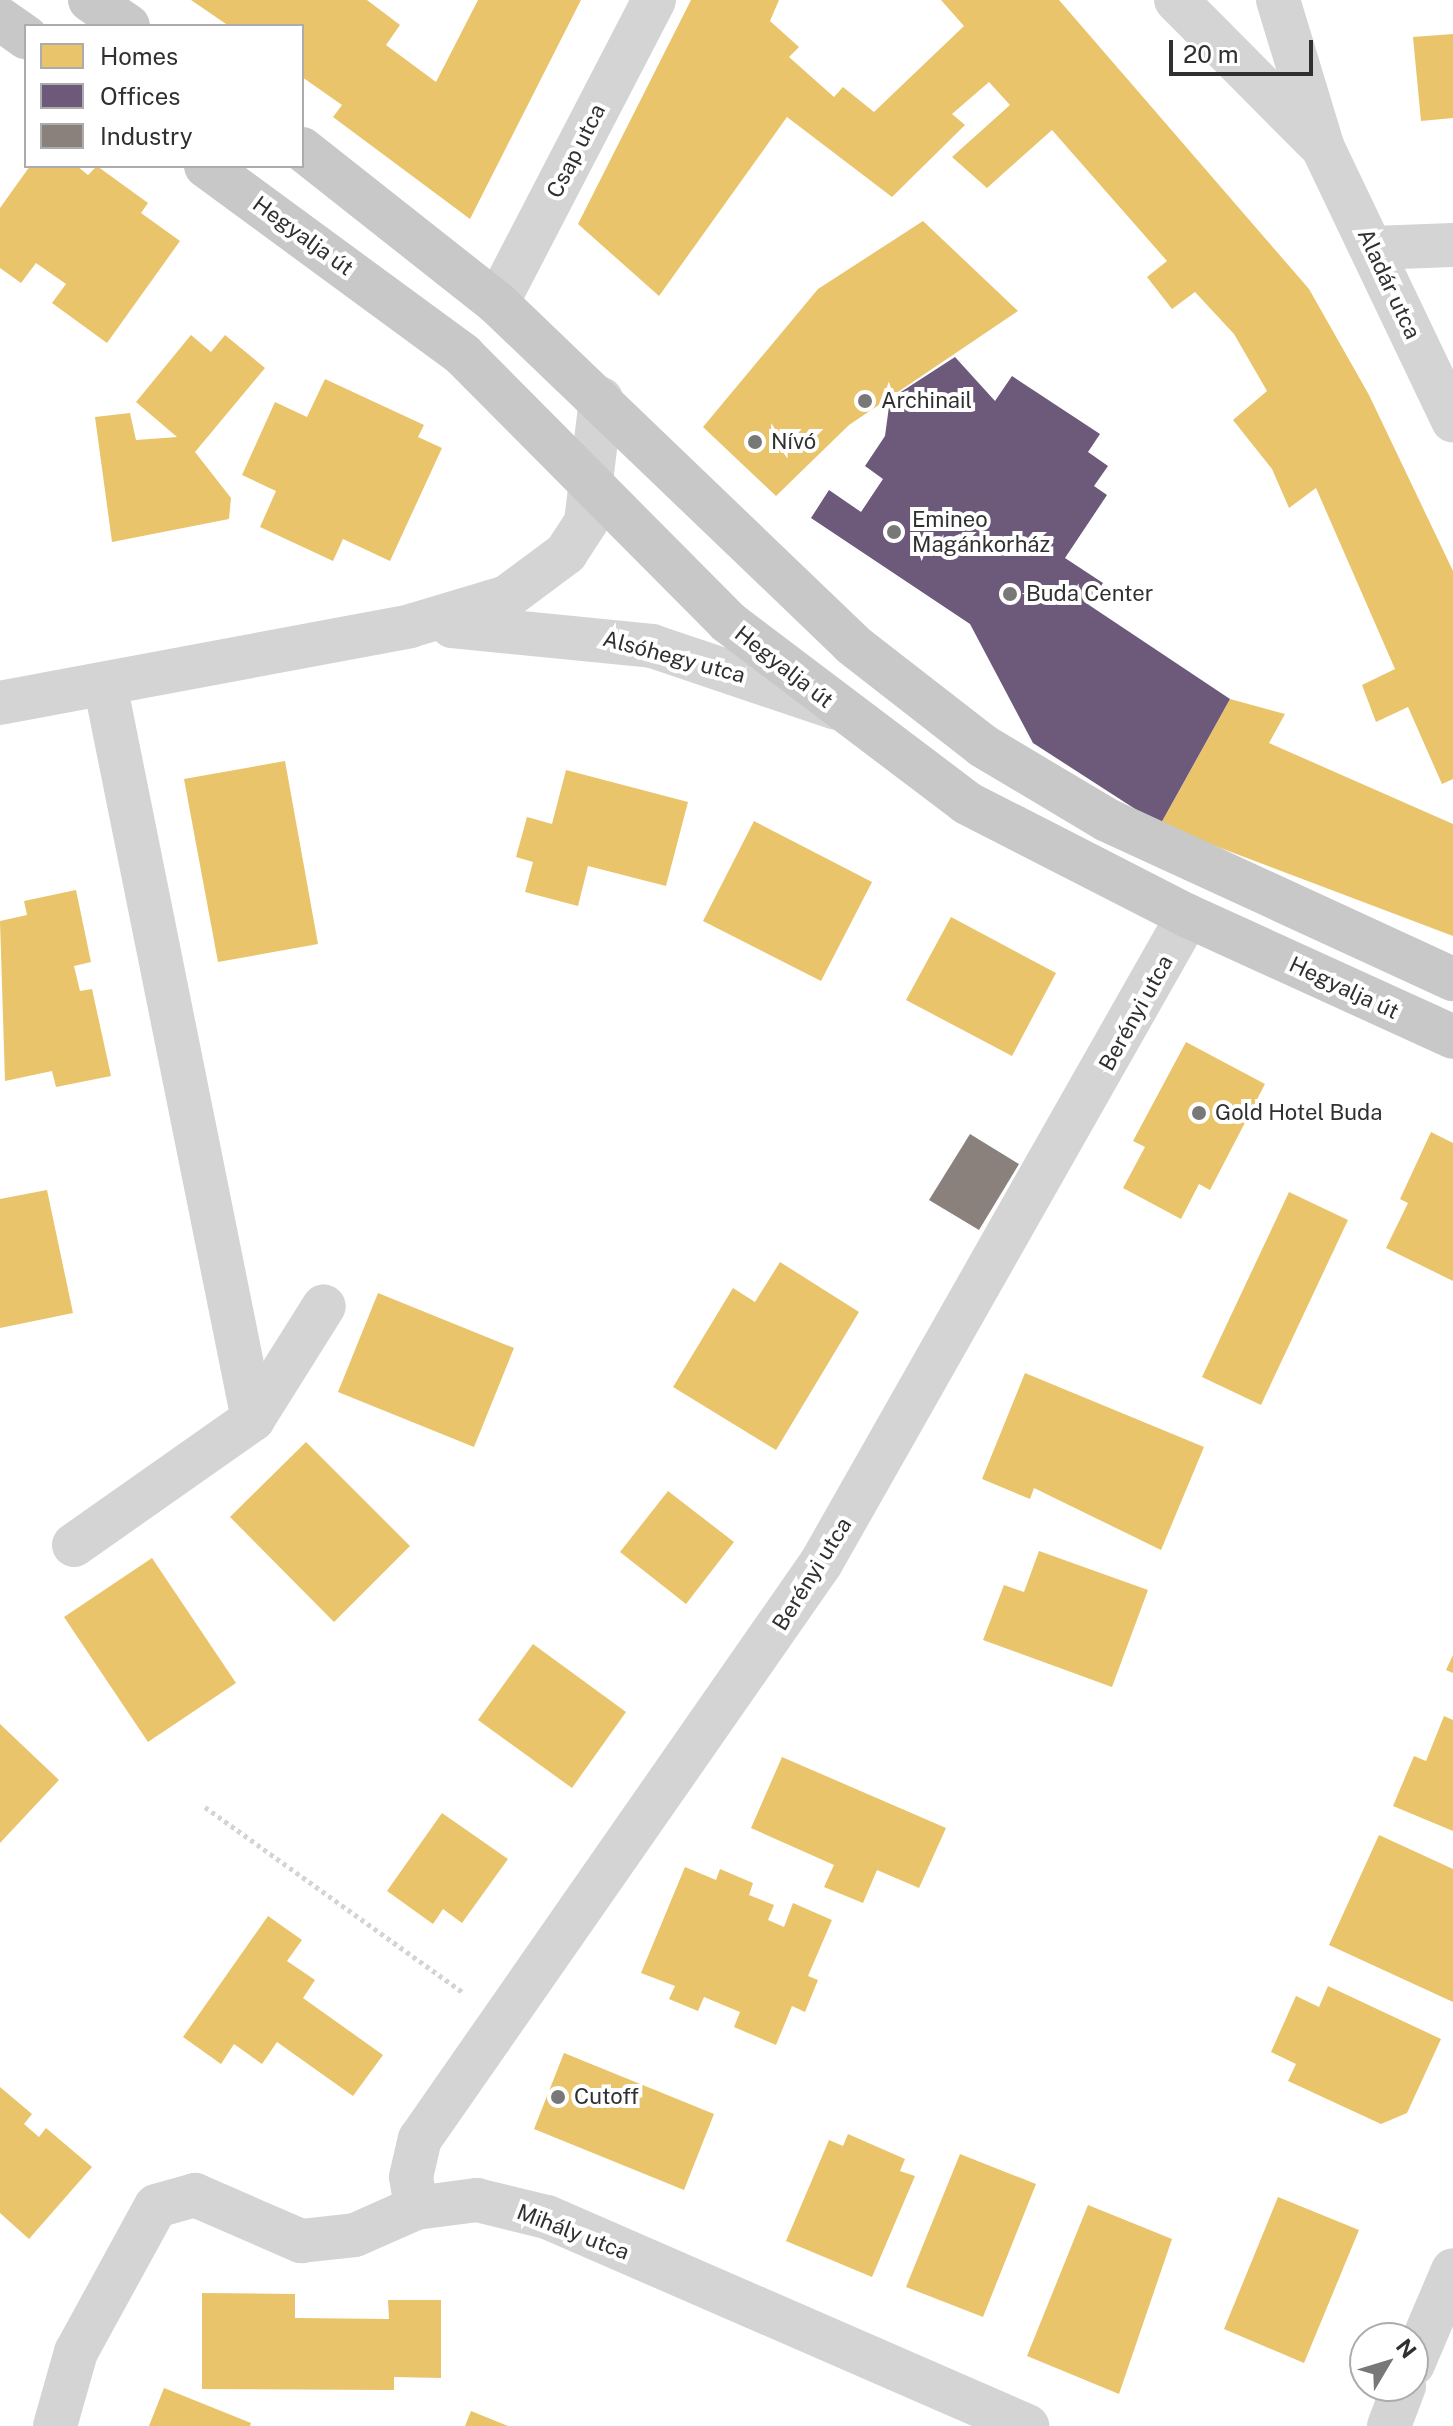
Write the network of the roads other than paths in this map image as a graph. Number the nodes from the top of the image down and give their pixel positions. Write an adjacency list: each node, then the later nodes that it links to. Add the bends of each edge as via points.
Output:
1 (90, 0): 5 (main road)
2 (654, 0): 11 (street, Csap utca)
3 (1176, 0): 6 (street, Aladár utca)
4 (1278, 0): 6 (street, Aladár utca)
5 (125, 24)
6 (1323, 148): 10 (street, Aladár utca)
7 (304, 151): 11 (main road)
8 (209, 168): 14 (main road, Hegyalja út, via 463,355)
9 (1453, 245): 10 (street)
10 (1373, 248): 13 (street, Aladár utca)
11 (497, 303): 12 (main road)
12 (601, 399): 14 (street, Alsóhegy utca); 20 (main road, via 852,644 983,746 1107,820)
13 (1453, 421)
14 (596, 489): 15 (street, Alsóhegy utca, via 566,553 540,575 507,597); 18 (main road, Hegyalja út, via 728,622)
15 (410, 626): 16 (street, Alsóhegy utca); 18 (street, Alsóhegy utca, via 532,628 652,646)
16 (105, 684): 17 (street, Alsóhegy utca); 23 (street)
17 (0, 703)
18 (838, 709): 19 (main road, Hegyalja út, via 967,803)
19 (1188, 916): 21 (main road, Hegyalja út); 25 (street, Berényi utca, via 821,1563 420,2139 411,2177)
20 (1453, 979)
21 (1453, 1037)
22 (324, 1306): 23 (street)
23 (253, 1419): 24 (street)
24 (74, 1545)
25 (416, 2208): 29 (street, Mihály utca, via 355,2235 301,2241 223,2201 175,2195 156,2206 76,2352); 30 (street, Mihály utca, via 477,2200 547,2217)
26 (1453, 2270): 27 (street)
27 (1429, 2326)
28 (1398, 2402): 31 (street)
29 (55, 2426)
30 (1027, 2426)
31 (1389, 2426)

